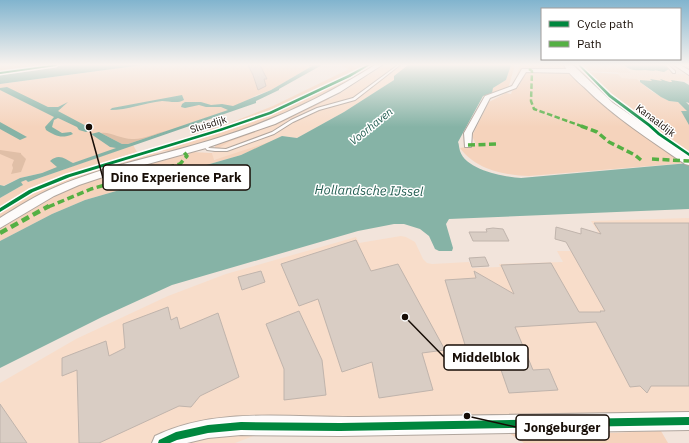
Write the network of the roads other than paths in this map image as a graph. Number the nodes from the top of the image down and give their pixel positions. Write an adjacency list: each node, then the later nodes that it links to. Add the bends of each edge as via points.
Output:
1 (347, 86): 7 (street, Sluisdijk, via 308,107 260,127)
2 (372, 86): 7 (lane, via 354,99 318,109 273,133 226,150 208,149)
3 (512, 86): 6 (street)
4 (515, 86): 6 (street)
5 (590, 86): 9 (main road, Kanaaldijk, via 621,113)
6 (511, 89): 8 (street, via 487,97 468,133)
7 (205, 145): 10 (street, Sluisdijk, via 95,176 58,190)
8 (468, 145)
9 (689, 161)
10 (0, 224)
11 (689, 421): 12 (street, via 340,427 241,426 208,429 176,436)
12 (162, 443)

